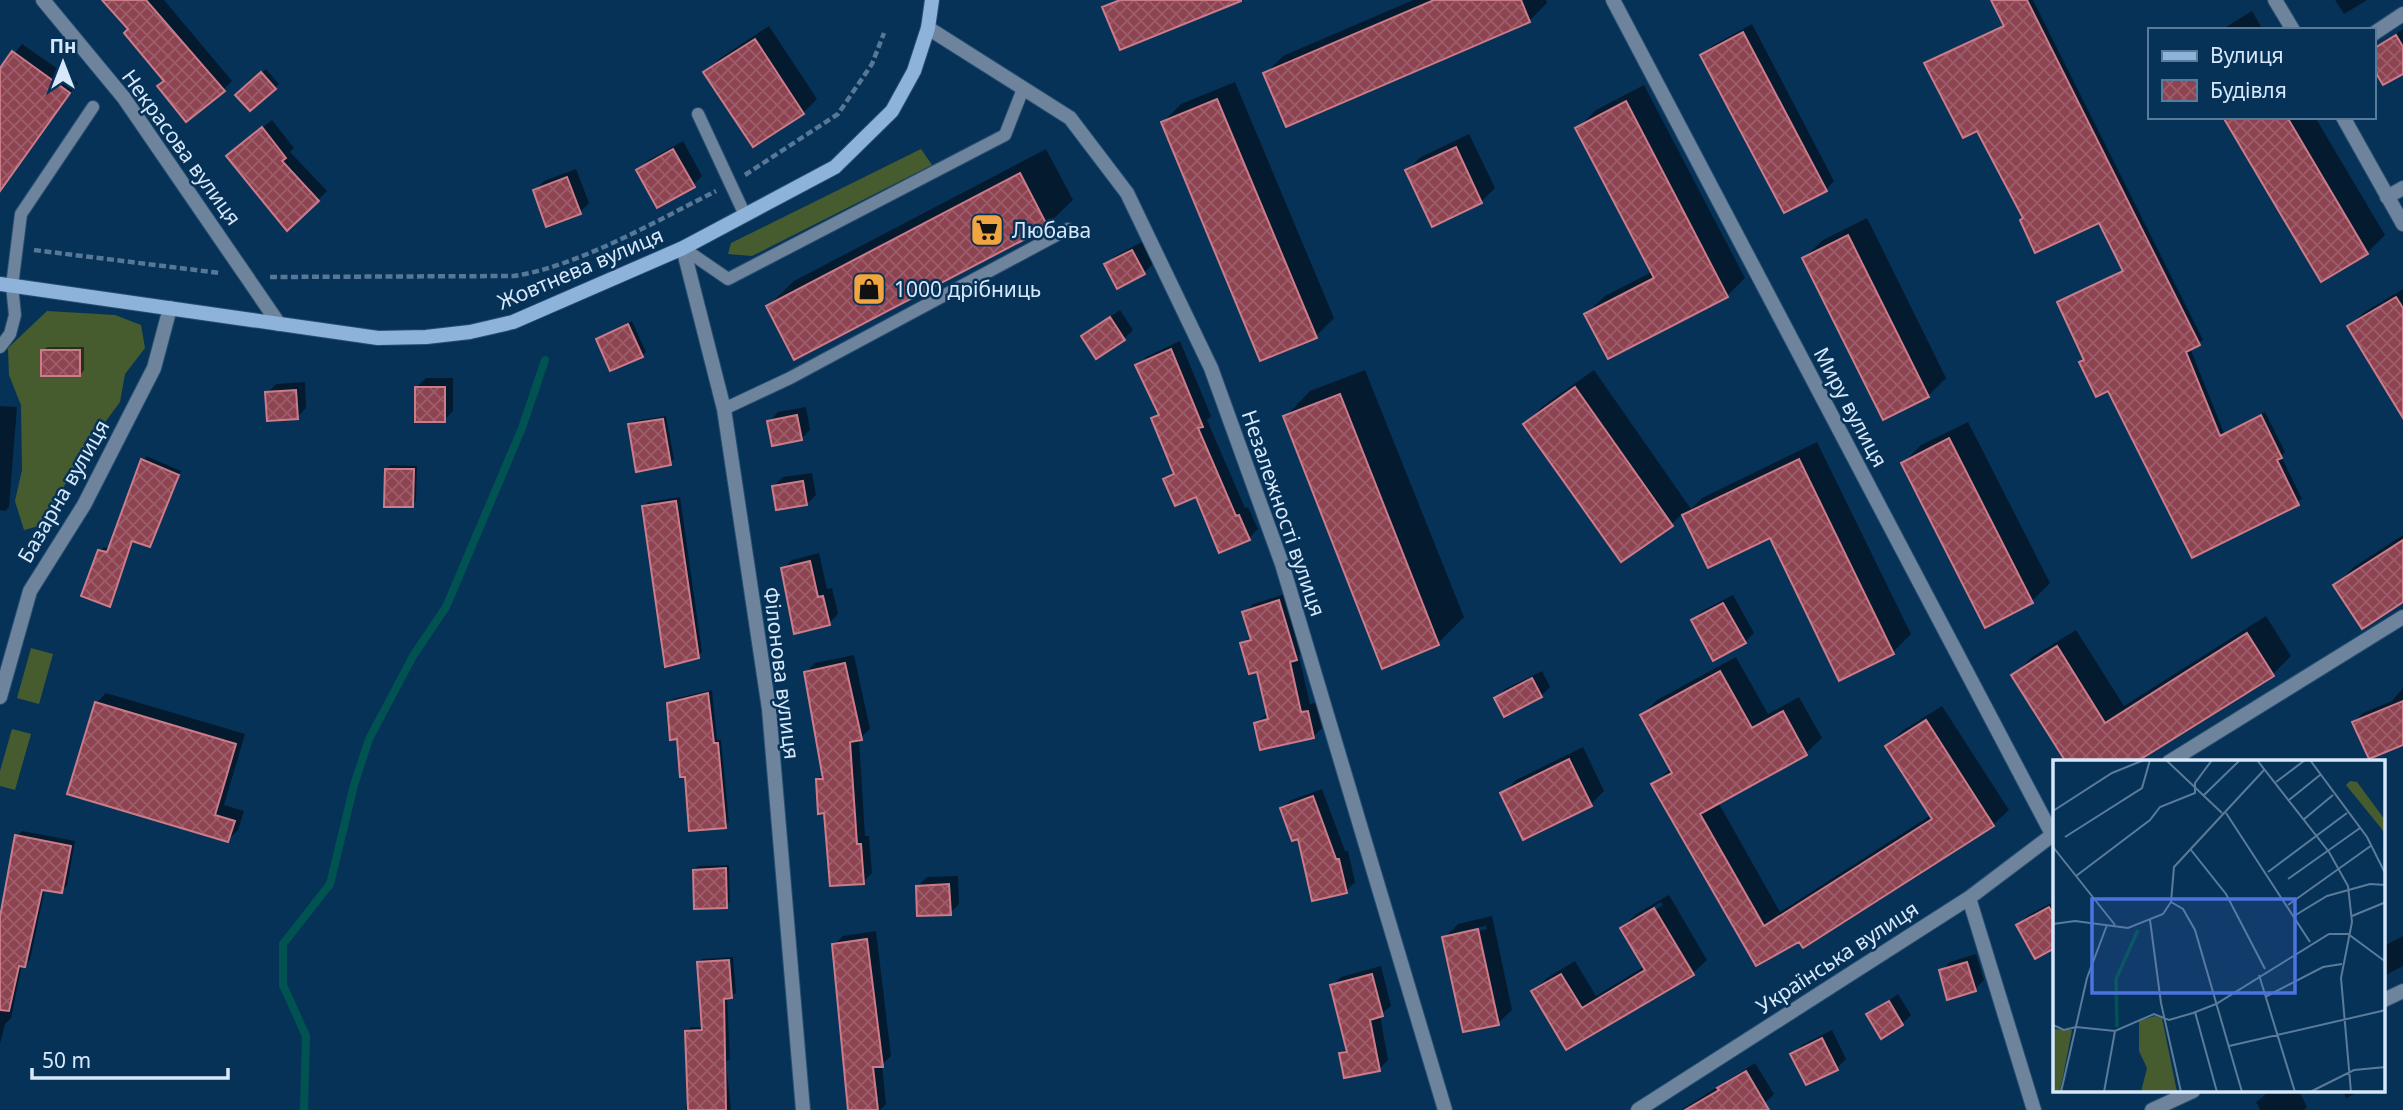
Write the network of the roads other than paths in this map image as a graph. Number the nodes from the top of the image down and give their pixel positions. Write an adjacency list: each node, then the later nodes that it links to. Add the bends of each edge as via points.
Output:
1 (43, 0): 21 (street, Некрасова вулиця, via 124,98)
2 (932, 0): 6 (main road, Жовтнева вулиця)
3 (1613, 0): 27 (street, Миру вулиця)
4 (2275, 0): 7 (street)
5 (2403, 14): 8 (street)
6 (928, 28): 9 (street, Незалежності вулиця); 15 (main road, Жовтнева вулиця, via 914,71 892,111 835,167)
7 (2292, 28)
8 (2375, 33)
9 (1023, 89): 18 (lane, via 1005,135 728,279); 34 (street, Незалежності вулиця, via 1070,118 1127,193 1211,368 1282,564)
10 (93, 107): 19 (lane, via 21,214)
11 (698, 114): 15 (lane)
12 (2344, 119): 14 (street)
13 (2403, 188): 14 (street)
14 (2387, 197): 16 (street)
15 (745, 215): 18 (main road, Жовтнева вулиця)
16 (2403, 224)
17 (1068, 229): 23 (lane)
18 (683, 248): 21 (main road, Жовтнева вулиця, via 513,322 470,332 378,338); 23 (street, Філонова вулиця)
19 (6, 285): 20 (main road, Жовтнева вулиця); 22 (lane, via 15,315 10,334)
20 (170, 307): 21 (main road, Жовтнева вулиця); 25 (street, Базарна вулиця, via 154,368 84,505 30,591)
21 (279, 324)
22 (0, 346)
23 (724, 409): 33 (street, Філонова вулиця, via 769,709)
24 (2403, 617): 26 (street)
25 (0, 697)
26 (2172, 760)
27 (2053, 831)
28 (2053, 834): 29 (street, Українська вулиця)
29 (1969, 898): 35 (street, Українська вулиця); 36 (street)
30 (2403, 991): 31 (street)
31 (2386, 999)
32 (2191, 1092): 37 (street)
33 (803, 1110)
34 (1445, 1110)
35 (1637, 1110)
36 (2034, 1110)
37 (2152, 1110)

